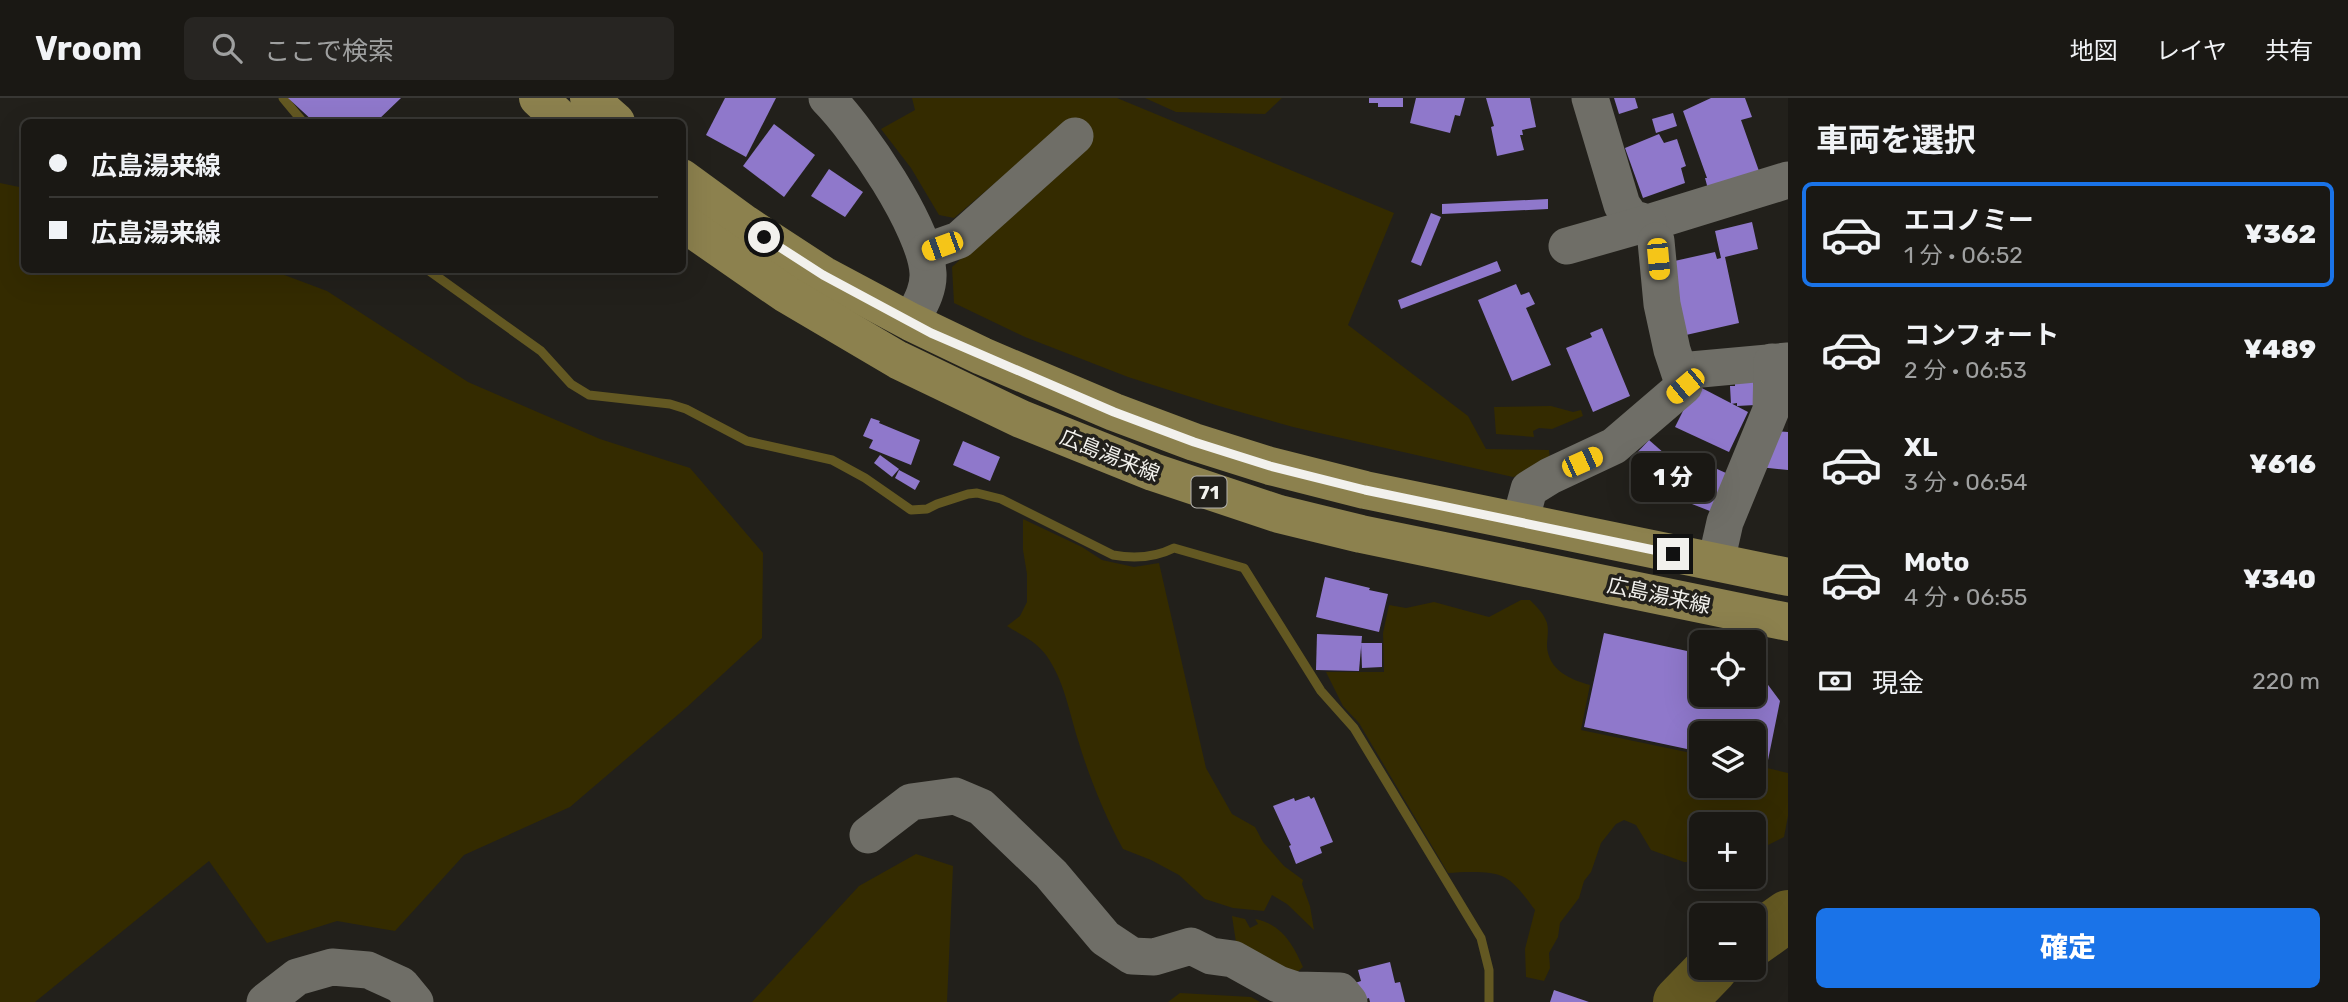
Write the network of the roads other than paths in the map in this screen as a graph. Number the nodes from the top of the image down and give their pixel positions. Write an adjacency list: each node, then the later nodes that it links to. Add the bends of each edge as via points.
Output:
1 (538, 98): 5 (main road)
2 (589, 98): 6 (main road)
3 (827, 98): 13 (street, via 869,150)
4 (1590, 98): 11 (street, via 1622,205 1631,218)
5 (562, 119)
6 (613, 119)
7 (1074, 136): 13 (street, via 959,240)
8 (686, 180): 14 (main road, 広島湯来線 / 71, via 823,275)
9 (1788, 180): 11 (street)
10 (686, 225): 20 (main road, 広島湯来線 / 71, via 786,294 898,360 1021,419 1153,472 1279,514 1361,534)
11 (1652, 232): 12 (street); 16 (street, via 1662,304)
12 (1567, 246)
13 (925, 253): 14 (street, via 926,291)
14 (911, 323): 17 (main road, 広島湯来線 / 71, via 1114,412 1207,446 1365,490)
15 (1780, 361): 16 (street); 18 (street, via 1771,410 1725,522)
16 (1680, 372): 17 (street, via 1685,386 1614,446 1530,489)
17 (1520, 522): 18 (main road, 広島湯来線 / 71)
18 (1716, 562): 19 (main road, 広島湯来線 / 71)
19 (1788, 577)
20 (1788, 622)
21 (868, 835): 24 (street, via 911,802 955,796 981,807 1051,874 1105,938 1132,956 1154,957 1191,946 1211,956 1233,959 1296,990 1340,991)
22 (265, 1002): 23 (street, via 297,977 332,967 368,970 401,985)
23 (415, 1002)
24 (1349, 1002)

